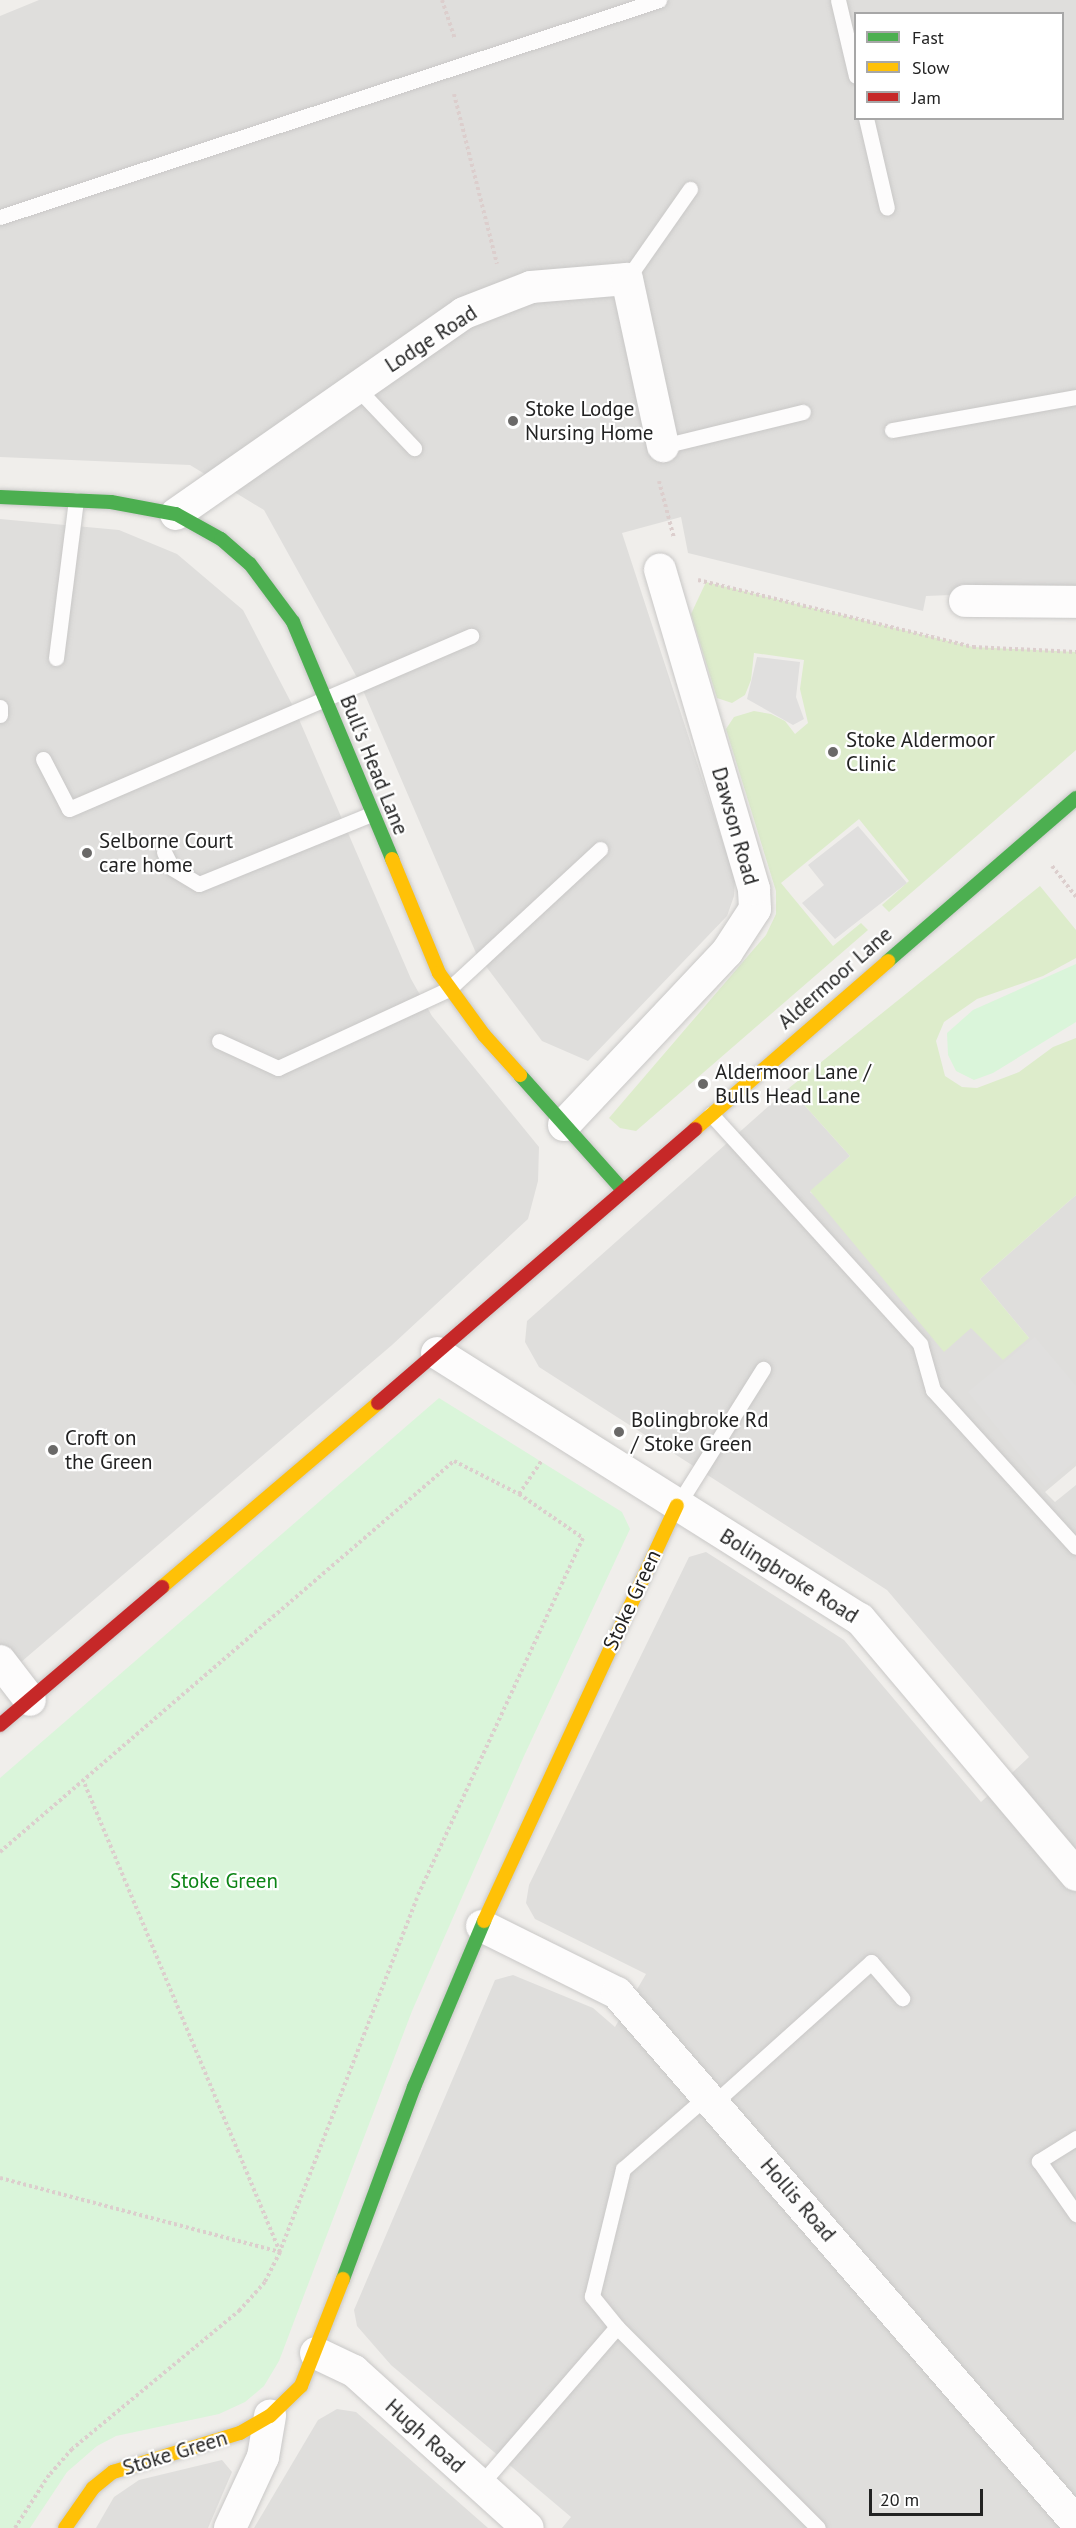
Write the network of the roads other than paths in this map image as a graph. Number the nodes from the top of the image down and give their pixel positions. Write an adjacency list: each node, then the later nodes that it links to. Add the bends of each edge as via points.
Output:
1 (838, 0): 3 (lane)
2 (649, 2): 7 (lane)
3 (854, 72)
4 (866, 120): 6 (lane)
5 (690, 189): 8 (lane)
6 (886, 208)
7 (0, 217)
8 (627, 279): 9 (street, Lodge Road, via 531,287 464,313); 13 (street)
9 (357, 388): 14 (lane); 17 (street, Lodge Road)
10 (1076, 397): 12 (lane)
11 (803, 412): 13 (lane)
12 (892, 430)
13 (663, 446)
14 (414, 448)
15 (0, 497): 16 (street, Bull's Head Lane)
16 (76, 500): 17 (street, Bull's Head Lane); 22 (lane)
17 (176, 514): 23 (street, Bull's Head Lane, via 221,539 274,592 293,622)
18 (660, 570): 34 (street, Dawson Road, via 754,889 755,909 727,952)
19 (965, 601): 20 (street)
20 (1076, 602)
21 (471, 636): 23 (lane)
22 (56, 658)
23 (323, 698): 26 (lane, via 69,809); 28 (street, Bull's Head Lane)
24 (0, 707): 25 (lane)
25 (0, 715)
26 (43, 759)
27 (1076, 798): 33 (street, Aldermoor Lane)
28 (371, 814): 30 (lane, via 199,884 172,868); 31 (street, Bull's Head Lane)
29 (600, 849): 31 (lane)
30 (164, 852)
31 (449, 989): 32 (lane, via 278,1068); 34 (street, Bull's Head Lane, via 478,1028)
32 (219, 1041)
33 (711, 1114): 35 (street, Aldermoor Lane); 39 (lane, via 920,1344 933,1390)
34 (564, 1125): 35 (street, Bull's Head Lane)
35 (623, 1190): 36 (street)
36 (437, 1353): 38 (street, Bolingbroke Road); 41 (street)
37 (763, 1369): 38 (lane)
38 (676, 1506): 43 (street, Bolingbroke Road, via 860,1619); 44 (street, Stoke Green, via 528,1818)
39 (1076, 1547)
40 (0, 1661): 41 (street)
41 (30, 1700): 42 (street)
42 (0, 1725)
43 (1076, 1875)
44 (482, 1926): 46 (street, Hollis Road, via 617,1993); 50 (street, Stoke Green, via 377,2181)
45 (902, 1998): 46 (lane, via 871,1962)
46 (711, 2100): 49 (lane, via 623,2169 592,2296); 53 (street, Hollis Road)
47 (1076, 2138): 48 (lane, via 1039,2161)
48 (1076, 2214)
49 (617, 2326): 52 (lane); 57 (lane)
50 (316, 2354): 51 (street, Stoke Green, via 301,2386); 52 (street, Hugh Road, via 354,2371)
51 (270, 2416): 54 (street, Stoke Green, via 240,2433 113,2472 93,2488); 55 (street, via 263,2457)
52 (480, 2485): 56 (street, Hugh Road)
53 (1076, 2522)
54 (65, 2528)
55 (230, 2528)
56 (528, 2528)
57 (818, 2528)

